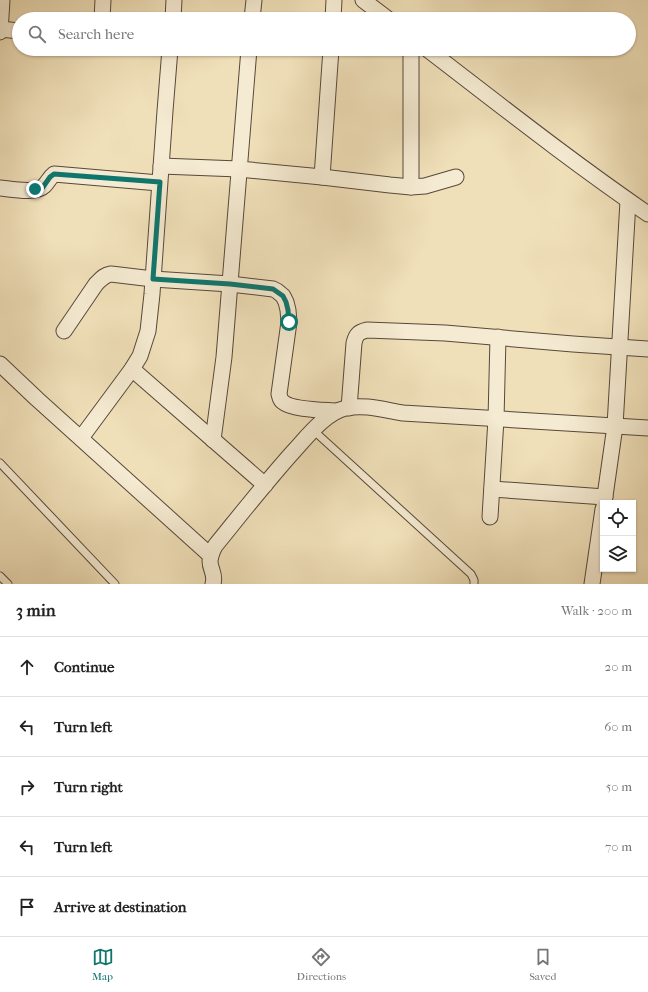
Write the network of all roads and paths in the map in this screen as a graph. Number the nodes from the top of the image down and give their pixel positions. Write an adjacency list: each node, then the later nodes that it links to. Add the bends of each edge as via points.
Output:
1 (2, 0): 12 (street)
2 (103, 0): 7 (street)
3 (174, 0): 8 (street)
4 (254, 0): 9 (street)
5 (334, 0): 10 (street)
6 (363, 0): 11 (street)
7 (102, 12)
8 (173, 12)
9 (253, 12)
10 (333, 12)
11 (379, 12)
12 (0, 30): 13 (street)
13 (12, 31)
14 (169, 56): 19 (street)
15 (248, 56): 20 (street)
16 (331, 56): 21 (street)
17 (411, 56): 24 (street)
18 (436, 56): 26 (street)
19 (161, 166): 20 (street); 23 (street)
20 (239, 169): 21 (street); 29 (street)
21 (322, 176): 24 (street)
22 (456, 177): 24 (street, via 425,186)
23 (160, 182): 25 (street, via 54,174 43,187 27,190); 28 (street)
24 (411, 186)
25 (0, 188)
26 (628, 201): 27 (street); 32 (street)
27 (648, 214)
28 (153, 279): 29 (street); 30 (street, via 106,275 96,284); 35 (street, via 148,331 140,356)
29 (230, 284): 36 (street, via 273,289 283,296 286,302 289,322 280,399 288,405 297,407); 42 (street)
30 (64, 331)
31 (498, 337): 32 (street); 36 (street, via 437,332 362,332 354,343); 37 (street)
32 (619, 347): 33 (street); 38 (street)
33 (648, 349)
34 (0, 364): 41 (street)
35 (132, 369): 41 (street); 42 (street)
36 (343, 409): 37 (street, via 363,406 403,413); 40 (street, via 329,416)
37 (496, 419): 38 (street); 45 (street)
38 (615, 426): 39 (street); 46 (street)
39 (648, 428)
40 (314, 430): 44 (street); 55 (lane, via 471,574)
41 (80, 438): 50 (street)
42 (213, 440): 44 (street)
43 (0, 463): 53 (lane)
44 (265, 485): 50 (street, via 215,546)
45 (492, 490): 47 (street); 48 (street)
46 (604, 500)
47 (600, 503)
48 (490, 517)
49 (600, 530): 56 (street)
50 (211, 556): 54 (street)
51 (0, 576): 52 (lane)
52 (8, 584)
53 (115, 584)
54 (213, 584)
55 (474, 584)
56 (592, 584)

